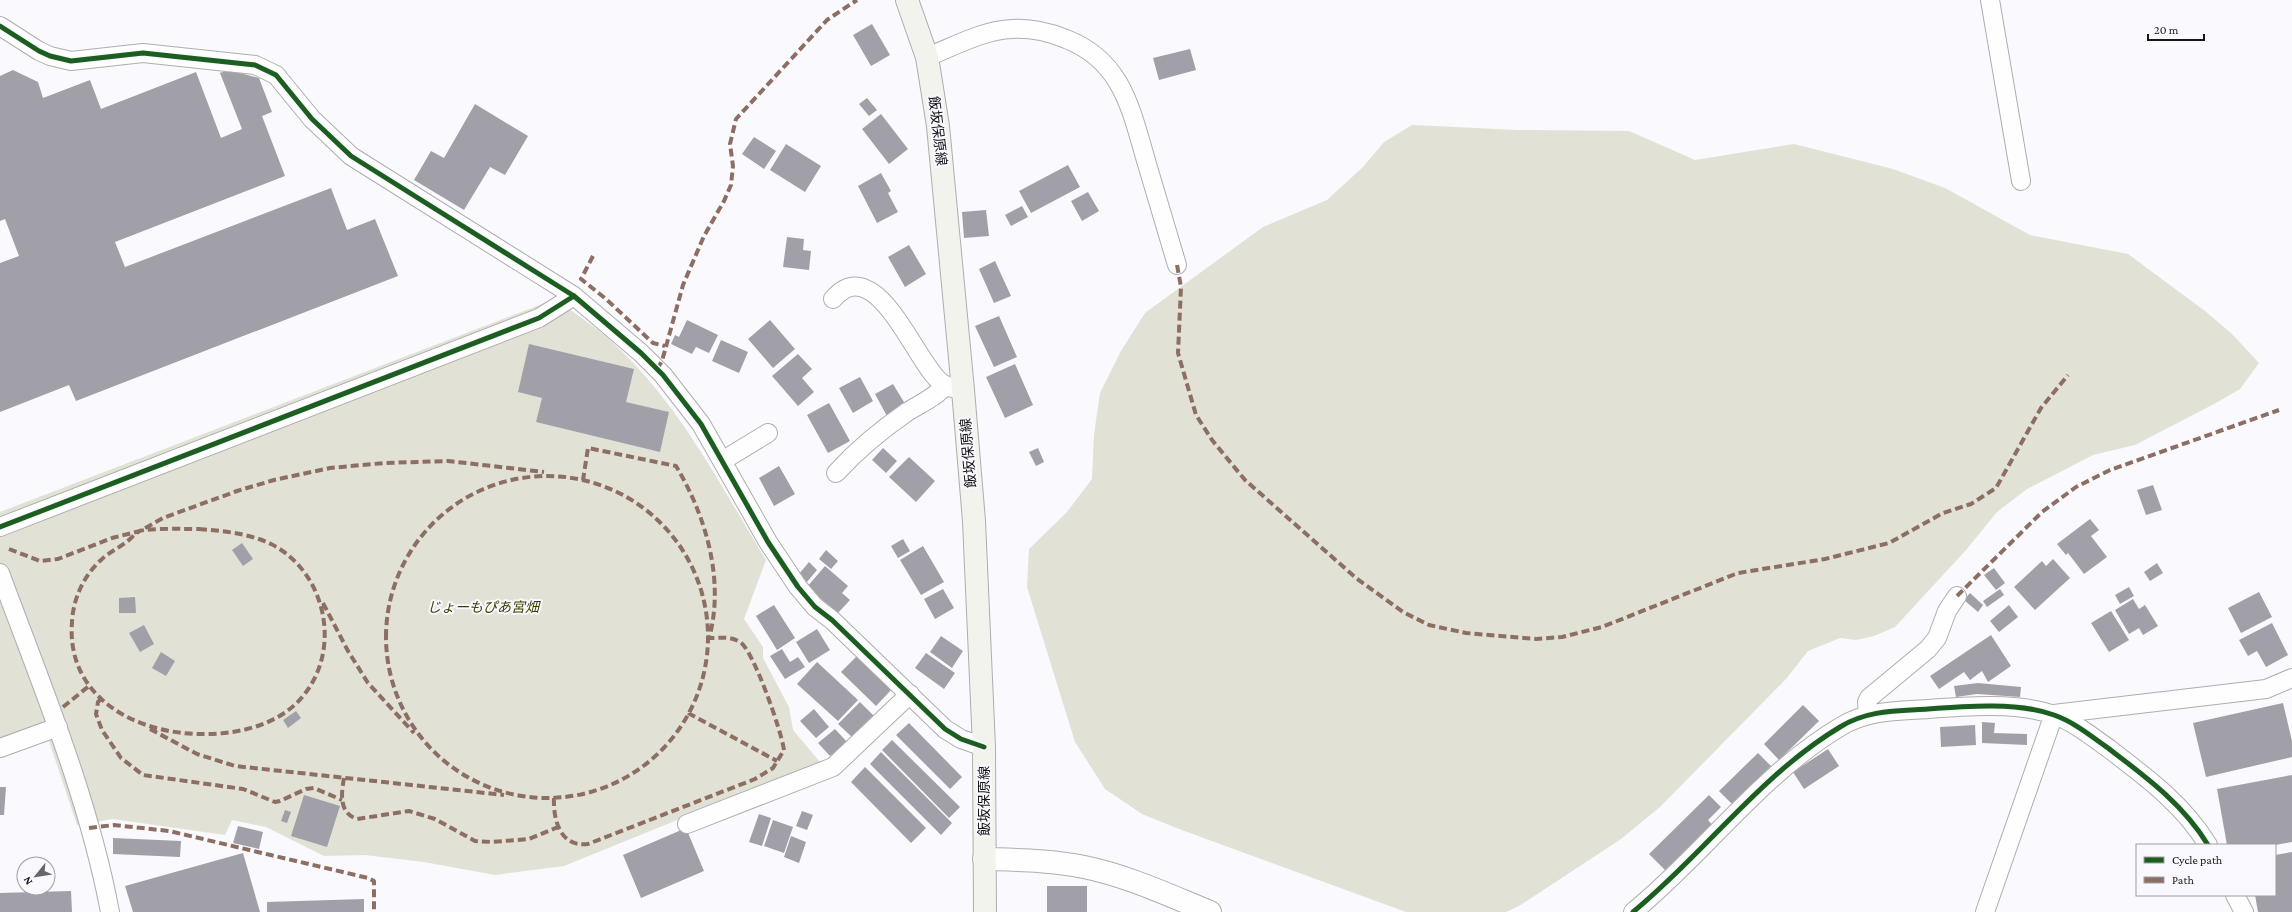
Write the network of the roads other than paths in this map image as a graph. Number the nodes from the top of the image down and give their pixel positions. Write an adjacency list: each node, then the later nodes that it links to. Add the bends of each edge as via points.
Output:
1 (908, 0): 4 (main road, 飯坂保原線)
2 (1990, 0): 5 (street)
3 (0, 26): 7 (street, via 39,51 71,61 143,53 255,65 272,71 312,119 351,156)
4 (927, 57): 6 (street, via 992,32 1012,29 1035,30 1056,35 1079,44 1095,55 1117,78 1131,108); 9 (main road, 飯坂保原線, via 938,126)
5 (2021, 181)
6 (1177, 266)
7 (574, 296): 11 (street, via 663,375 702,424); 13 (street, via 539,318)
8 (833, 299): 9 (street, via 851,286 859,286 869,292 894,316 932,373)
9 (954, 388): 12 (street, via 941,391 907,412 866,443); 21 (main road, 飯坂保原線, via 974,521)
10 (768, 433): 11 (street)
11 (722, 461): 17 (street, via 768,542 798,587 815,607)
12 (836, 474)
13 (7, 532)
14 (5, 569): 20 (street)
15 (1957, 596): 19 (street, via 1947,611 1937,638 1928,649 1869,698)
16 (2292, 678): 18 (street, via 2266,689)
17 (910, 694): 21 (street, via 945,729 961,739); 23 (street, via 832,766)
18 (2054, 714): 19 (street, via 2029,709 1990,707 1890,711); 24 (street, via 2080,728 2168,794 2195,824); 31 (street)
19 (1868, 715): 30 (street, via 1840,727 1776,774)
20 (58, 727): 22 (street); 27 (street, via 91,834)
21 (984, 747): 25 (main road, 飯坂保原線)
22 (0, 748)
23 (687, 824)
24 (2207, 844)
25 (984, 859): 28 (main road, 飯坂保原線); 29 (street, via 1083,866 1139,882)
26 (2236, 896): 32 (street)
27 (110, 912)
28 (985, 912)
29 (1210, 912)
30 (1632, 912)
31 (1985, 912)
32 (2244, 912)

